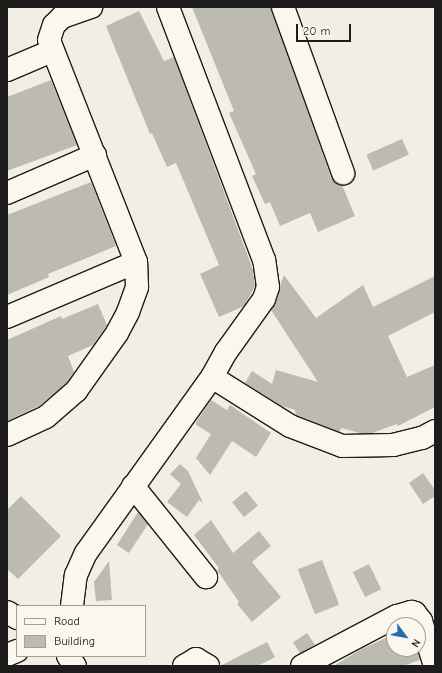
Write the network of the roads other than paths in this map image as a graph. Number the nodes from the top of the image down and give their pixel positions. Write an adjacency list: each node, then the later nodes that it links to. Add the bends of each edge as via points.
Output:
1 (91, 7): 4 (street, via 58,20 49,40)
2 (168, 7): 11 (street, via 252,228 269,281 264,299 226,352)
3 (283, 7): 7 (street)
4 (52, 51): 5 (street); 6 (street)
5 (7, 70)
6 (95, 155): 8 (street); 9 (street)
7 (343, 173)
8 (7, 193)
9 (136, 262): 10 (street); 13 (street, via 137,287 128,312 76,391 46,418)
10 (7, 317)
11 (212, 377): 12 (street, via 290,426 342,446 392,445 422,438); 14 (street)
12 (435, 431)
13 (7, 435)
14 (133, 486): 15 (street); 16 (street, via 80,564 74,582)
15 (206, 577)
16 (72, 605)
17 (7, 612): 18 (street)
18 (16, 617)
19 (69, 657): 20 (street)
20 (75, 666)
21 (184, 666): 22 (street, via 196,659)
22 (208, 666)
23 (302, 666): 24 (street, via 397,616 411,612 421,621)
24 (435, 666)

